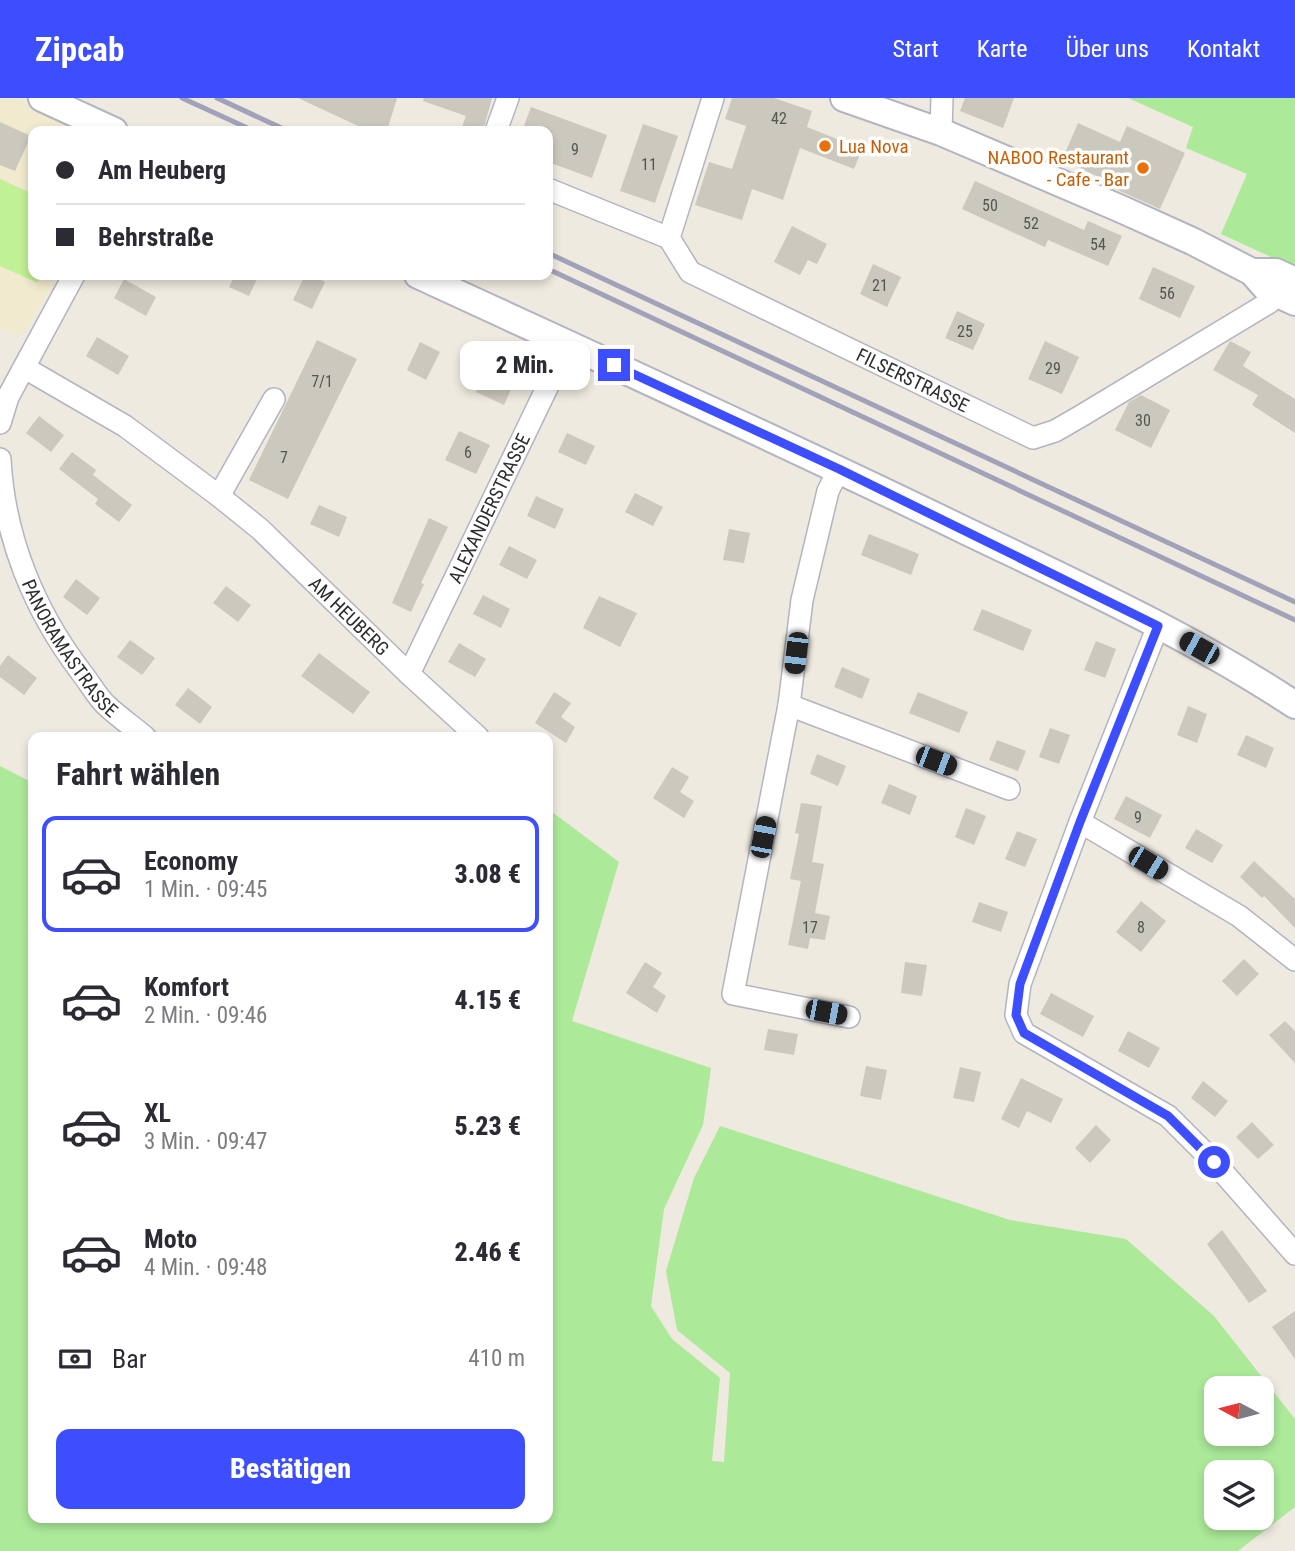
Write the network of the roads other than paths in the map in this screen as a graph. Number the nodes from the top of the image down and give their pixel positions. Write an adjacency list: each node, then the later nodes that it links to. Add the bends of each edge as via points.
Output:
1 (42, 98): 6 (street)
2 (508, 98): 7 (street)
3 (713, 98): 10 (street)
4 (844, 98): 8 (street)
5 (942, 98): 8 (street)
6 (103, 126)
7 (498, 126)
8 (941, 132): 13 (street, via 1121,209 1252,272 1276,272)
9 (553, 191): 10 (street)
10 (668, 238): 13 (street, FILSERSTRASSE, via 690,272 1033,438 1082,416)
11 (71, 280): 15 (street)
12 (429, 280): 14 (street)
13 (1288, 292)
14 (568, 344): 20 (street); 23 (street, ALEXANDERSTRASSE)
15 (25, 368): 16 (street); 21 (street, AM HEUBERG, via 125,426)
16 (4, 394): 18 (street)
17 (274, 399): 21 (street)
18 (0, 423)
19 (0, 459): 26 (street, PANORAMASTRASSE, via 2,494 14,543 36,601 106,705)
20 (839, 469): 22 (street); 24 (street, via 828,491 802,600)
21 (219, 496): 23 (street, AM HEUBERG, via 260,529)
22 (1158, 626): 25 (street); 29 (street)
23 (408, 674): 27 (street, AM HEUBERG)
24 (789, 705): 28 (street); 31 (street, via 733,994)
25 (1295, 705)
26 (139, 732)
27 (472, 732)
28 (1009, 789)
29 (1080, 822): 30 (street, via 1239,916); 32 (street, via 1020,984 1016,1015 1024,1033 1168,1116)
30 (1295, 960)
31 (849, 1017)
32 (1295, 1254)

